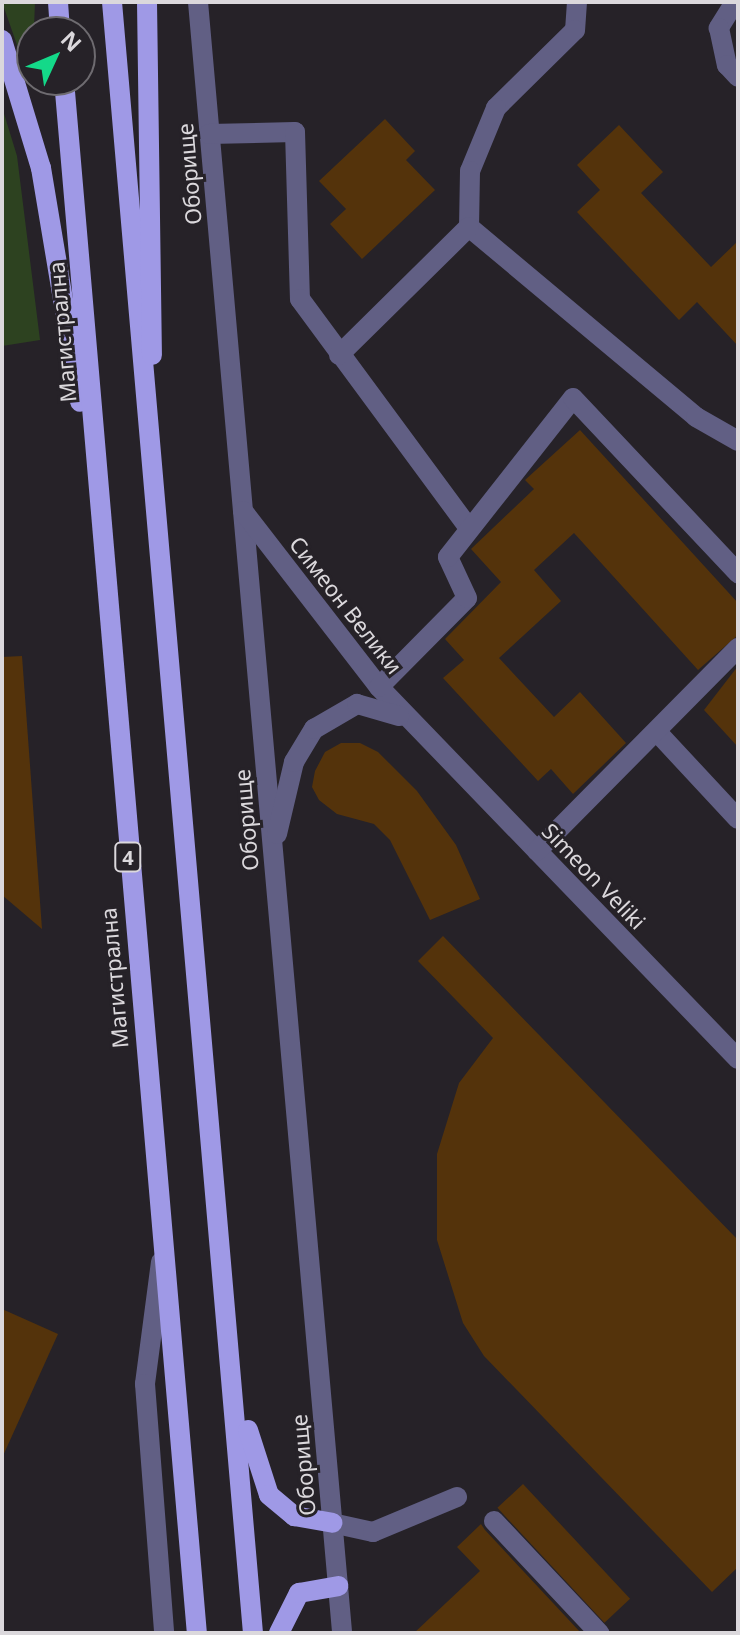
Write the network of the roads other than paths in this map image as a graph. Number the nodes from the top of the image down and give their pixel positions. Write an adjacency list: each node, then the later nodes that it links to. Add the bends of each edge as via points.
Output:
1 (112, 2): 15 (main road)
2 (147, 2): 15 (main road)
3 (198, 2): 9 (street, Оборище)
4 (577, 2): 10 (street, via 575,30 496,108 470,171)
5 (735, 2): 7 (street, via 719,28 727,65)
6 (2, 40): 16 (main road, via 41,168)
7 (738, 77)
8 (65, 96): 16 (main road, Магистрална / 4)
9 (209, 134): 11 (street, via 295,132 300,299); 13 (street, Оборище)
10 (469, 227): 11 (street); 12 (street, via 696,417)
11 (339, 355): 14 (street)
12 (738, 441)
13 (243, 511): 19 (street, Симеон Велики); 24 (street, Оборище)
14 (468, 527): 17 (street, via 573,398); 19 (street, via 448,557 467,598)
15 (155, 547): 27 (main road)
16 (104, 551): 26 (main road, Магистрална / 4)
17 (738, 573)
18 (738, 648): 21 (street)
19 (379, 687): 20 (street, Симеон Велики)
20 (416, 726): 23 (street, Simeon Veliki); 24 (street, via 372,704 344,707 329,716 294,762)
21 (658, 733): 22 (street); 23 (street)
22 (738, 819)
23 (537, 851): 25 (street, Simeon Veliki)
24 (273, 853): 30 (street, Оборище)
25 (738, 1059)
26 (163, 1250): 32 (street, via 145,1384); 33 (main road, Магистрална / 4)
27 (234, 1376): 30 (main road, via 269,1495 294,1516); 34 (main road)
28 (457, 1497): 30 (street, via 373,1532)
29 (494, 1521): 37 (street)
30 (332, 1523): 31 (street, Оборище)
31 (338, 1586): 35 (main road, via 299,1593); 36 (street, Оборище)
32 (164, 1633)
33 (197, 1633)
34 (253, 1633)
35 (279, 1633)
36 (342, 1633)
37 (599, 1633)

